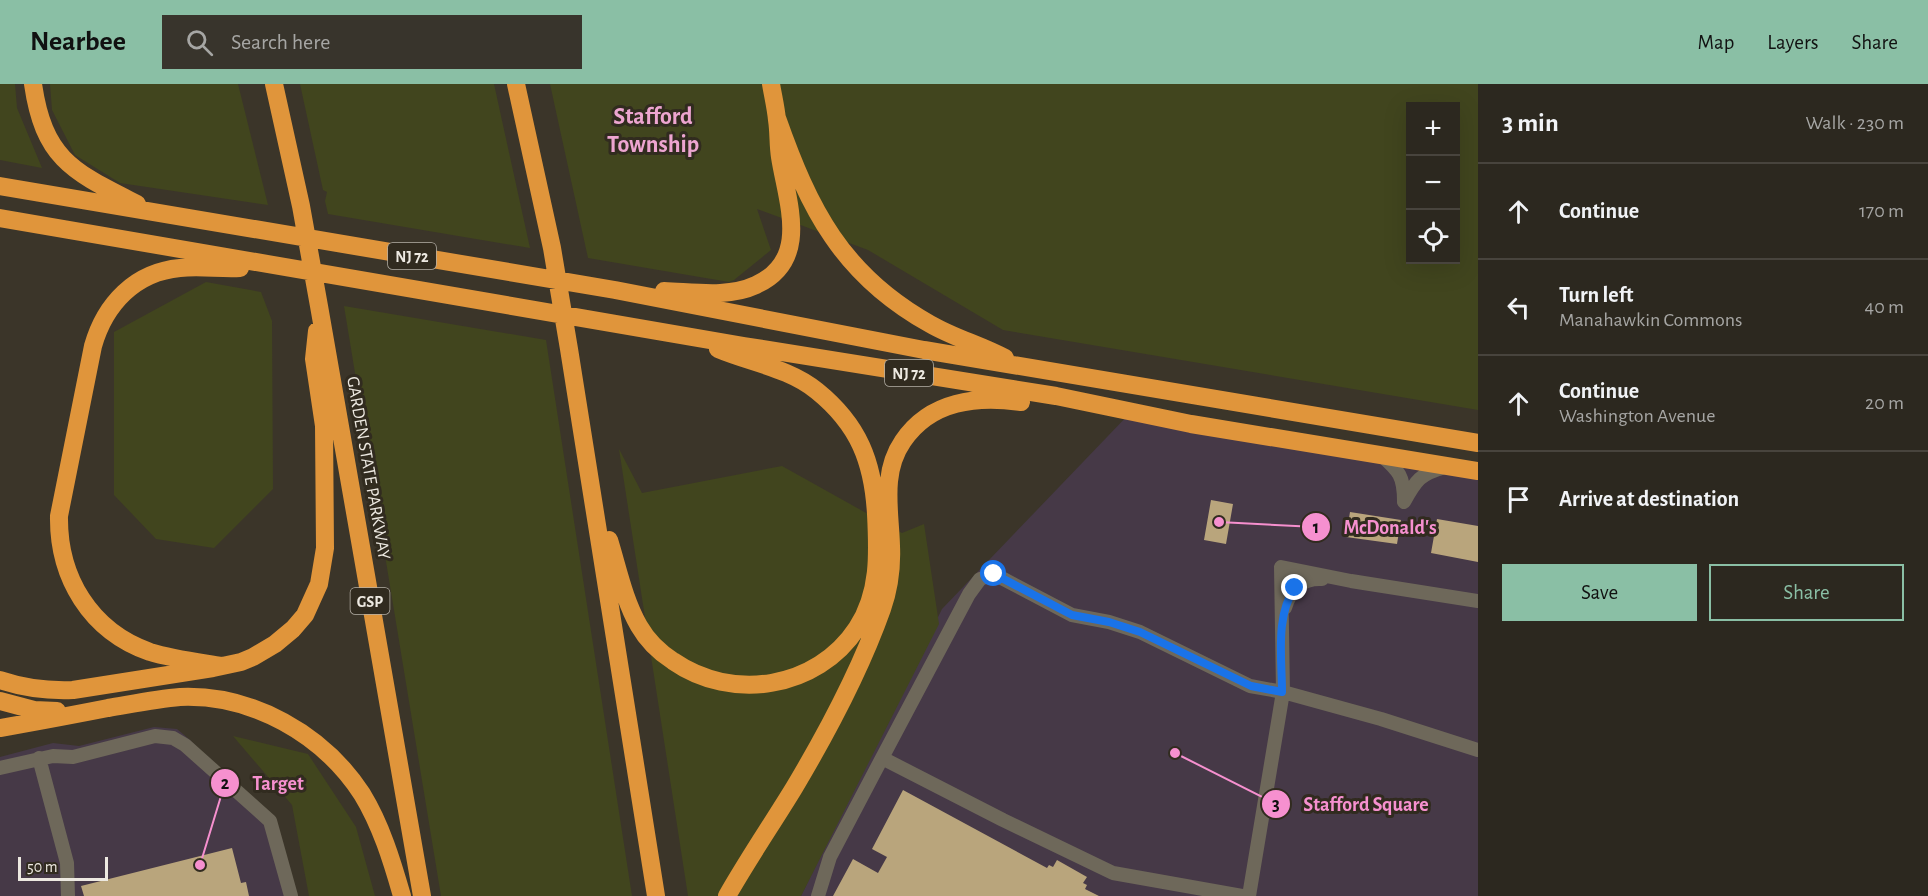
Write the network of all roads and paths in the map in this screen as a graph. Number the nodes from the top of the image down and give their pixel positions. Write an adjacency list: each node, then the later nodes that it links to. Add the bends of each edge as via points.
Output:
1 (33, 84): 9 (highway, via 43,127 67,162 89,179)
2 (274, 84): 13 (highway, GARDEN STATE PARKWAY / GSP)
3 (516, 84): 6 (highway)
4 (522, 84): 6 (highway)
5 (771, 84): 7 (highway)
6 (523, 115): 21 (highway, via 552,248)
7 (777, 118): 12 (highway, via 792,232 788,252 776,271 756,285 731,291); 15 (highway, via 815,211 862,273 929,324)
8 (0, 186): 9 (highway, NJ 72)
9 (153, 212): 12 (highway, NJ 72)
10 (0, 218): 11 (highway, NJ 72)
11 (287, 267): 14 (highway, NJ 72); 25 (highway, via 181,267 143,278 123,292 97,334 61,503 60,543 66,569 84,603 100,621 124,640 150,652)
12 (615, 290): 15 (highway, NJ 72)
13 (319, 306): 25 (highway, via 314,359 324,426 326,523 319,584 305,615 284,637 253,657); 38 (highway, GARDEN STATE PARKWAY / GSP)
14 (686, 336): 16 (highway, NJ 72, via 1056,396); 21 (highway, via 797,378 825,397 855,433 871,472 878,543 875,581 858,626 825,661 782,681 732,684 688,671 655,647 634,616)
15 (1023, 366): 17 (highway, NJ 72)
16 (1131, 412): 18 (highway, NJ 72); 40 (highway, via 979,399 946,406 910,432 890,473 891,571 877,621 825,733)
17 (1478, 443)
18 (1381, 455): 19 (highway, NJ 72); 19 (street, via 1402,478 1404,502 1420,477)
19 (1446, 466): 20 (highway, NJ 72)
20 (1478, 471)
21 (590, 480): 39 (highway)
22 (1351, 581): 23 (street); 24 (street, via 1318,579 1301,583 1288,597); 24 (street, via 1281,567)
23 (1477, 596)
24 (1282, 616): 27 (street)
25 (222, 666): 26 (highway, via 73,690 27,687)
26 (0, 680)
27 (1282, 692): 31 (street); 33 (street, via 1251,686 1140,632 1072,615 994,574 980,579 969,594); 43 (street)
28 (0, 701): 29 (highway, via 44,711)
29 (101, 710): 30 (highway); 37 (highway, via 165,699 209,698 257,710 286,723 334,759 362,795 385,842)
30 (0, 728)
31 (1478, 750)
32 (39, 758): 34 (street); 35 (street, via 67,863); 36 (street, via 73,757 155,736 173,738 270,821)
33 (882, 759): 41 (street, via 830,857); 42 (street, via 1113,873)
34 (0, 768)
35 (68, 896)
36 (291, 896)
37 (402, 896)
38 (422, 896)
39 (656, 896)
40 (727, 896)
41 (818, 896)
42 (1242, 896)
43 (1249, 896)

